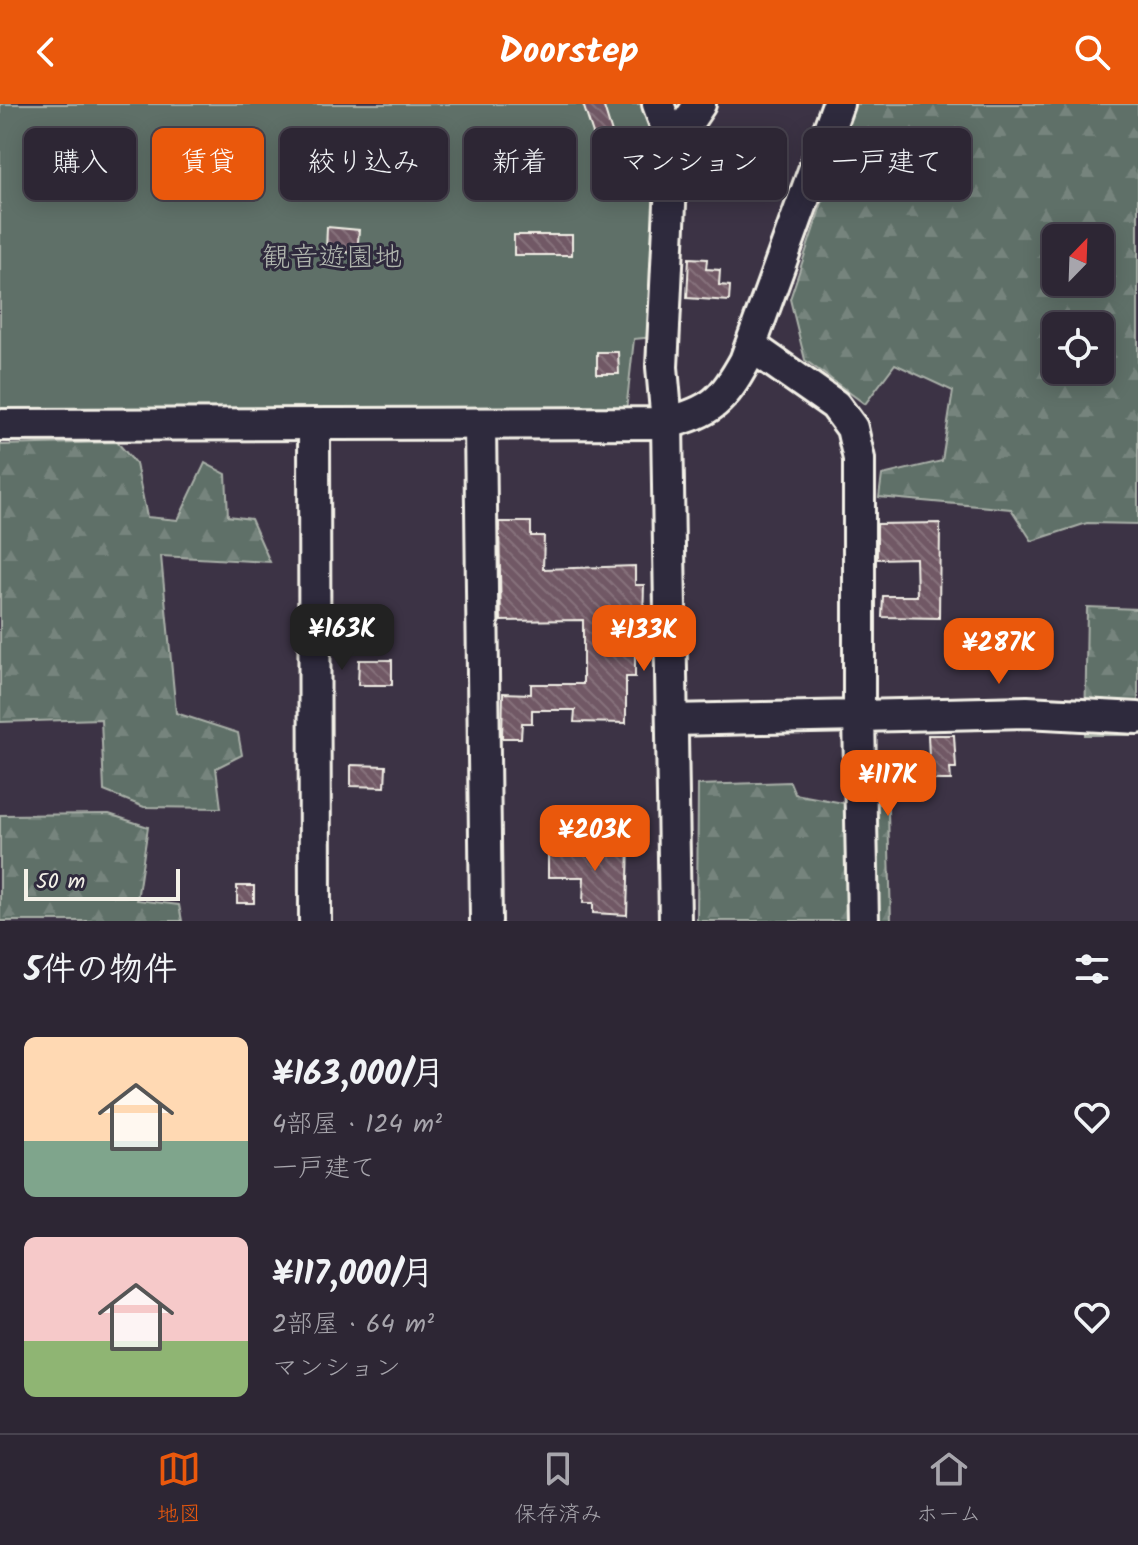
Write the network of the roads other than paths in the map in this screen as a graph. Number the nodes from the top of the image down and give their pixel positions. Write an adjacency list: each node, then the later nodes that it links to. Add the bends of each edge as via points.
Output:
1 (658, 104): 4 (street)
2 (700, 104): 5 (street)
3 (838, 104): 7 (street)
4 (667, 128)
5 (684, 128)
6 (670, 200): 8 (street, via 662,367)
7 (751, 346): 8 (street, via 727,395 701,414); 12 (street, via 835,405 852,428 859,459)
8 (667, 423): 10 (street); 14 (street)
9 (314, 424): 10 (street); 11 (street); 15 (street)
10 (480, 424): 16 (street)
11 (0, 425)
12 (859, 716): 13 (street, via 1027,712); 14 (street); 18 (street)
13 (1138, 718)
14 (672, 720): 17 (street)
15 (315, 921)
16 (486, 921)
17 (675, 921)
18 (863, 921)

